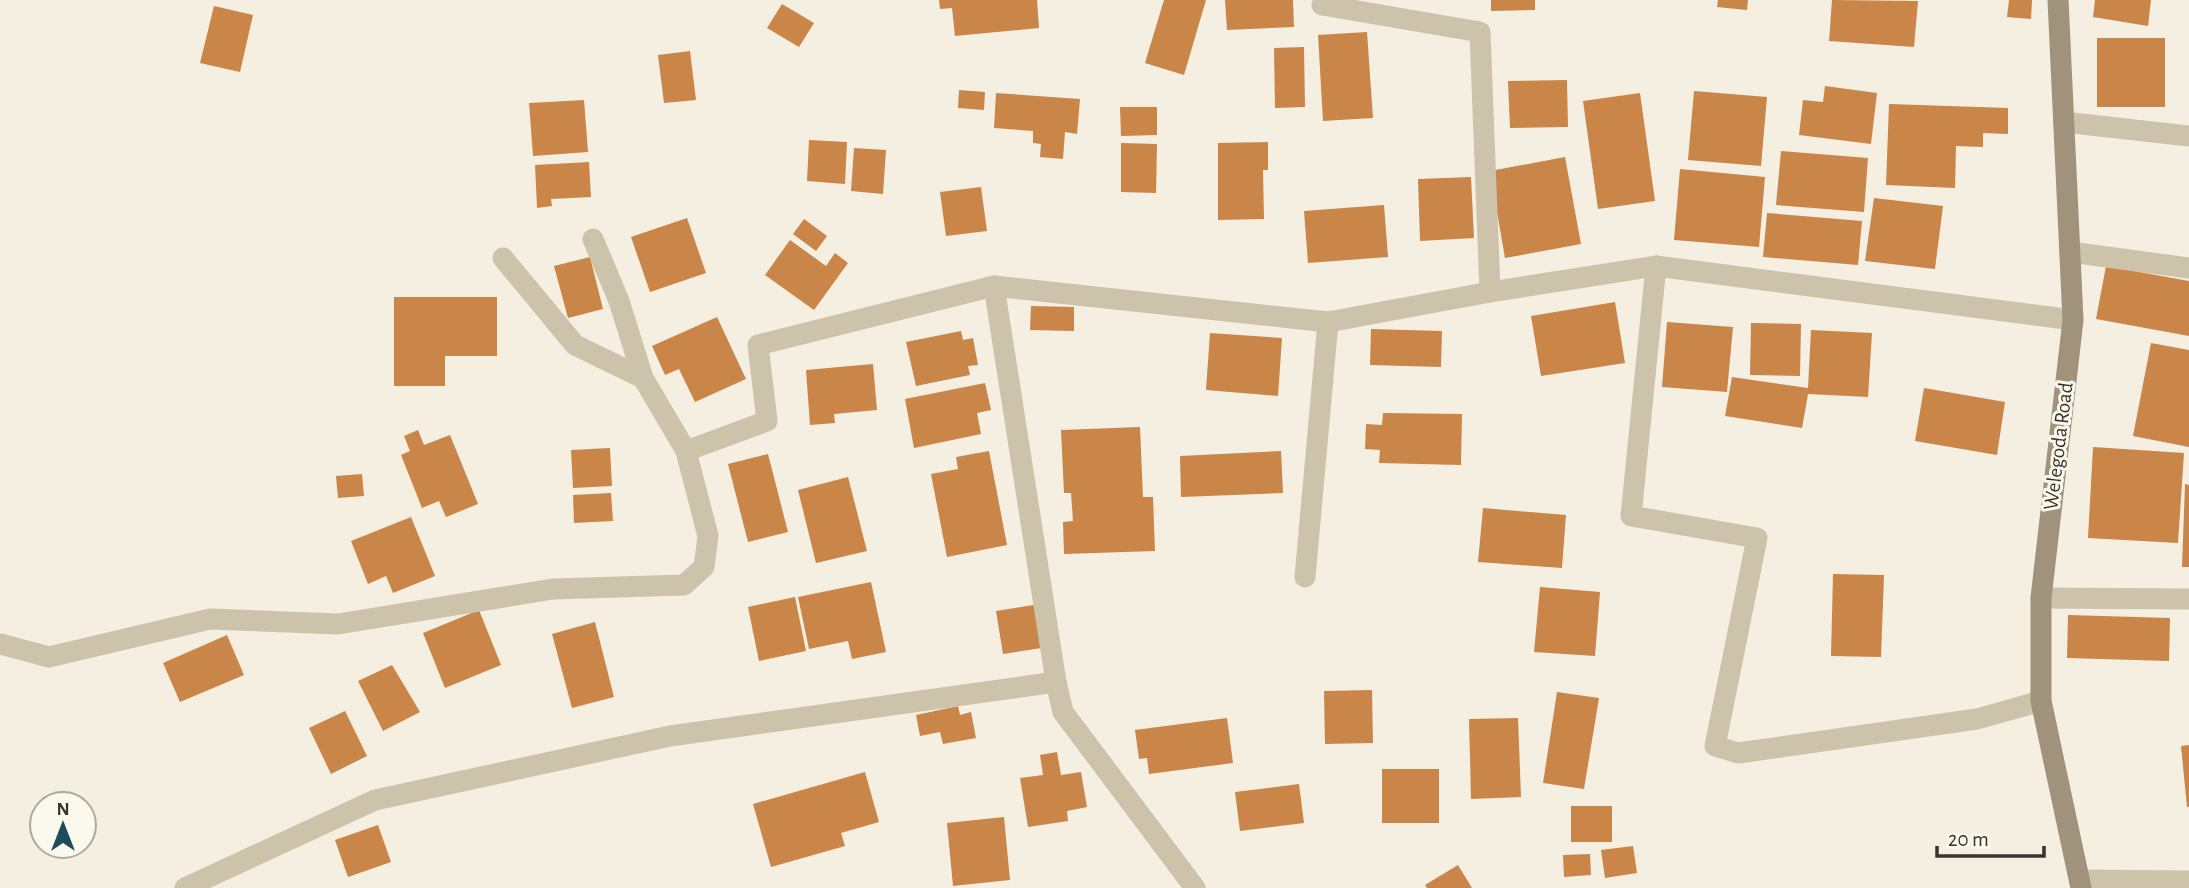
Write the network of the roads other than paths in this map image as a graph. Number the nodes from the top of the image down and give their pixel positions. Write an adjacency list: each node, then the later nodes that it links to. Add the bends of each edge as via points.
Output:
1 (2058, 0): 3 (street, Welegoda Road)
2 (1322, 5): 11 (street, via 1480,32)
3 (2064, 122): 4 (street); 6 (street, Welegoda Road)
4 (2189, 136)
5 (593, 239): 14 (street)
6 (2070, 252): 9 (street); 12 (street, Welegoda Road)
7 (503, 258): 14 (street, via 575,345)
8 (1656, 266): 11 (street); 12 (street); 21 (street, via 1631,516 1757,538 1715,746 1738,753 1977,719)
9 (2189, 268)
10 (994, 286): 13 (street); 15 (street, via 758,345 767,421); 20 (street)
11 (1490, 292): 13 (street)
12 (2073, 320): 17 (street, Welegoda Road)
13 (1328, 322): 16 (street)
14 (643, 378): 15 (street)
15 (686, 451): 19 (street, via 708,536 704,567 684,585 553,589 338,624 210,620 48,657)
16 (1305, 577)
17 (2041, 598): 18 (street); 21 (street, Welegoda Road)
18 (2189, 599)
19 (0, 644)
20 (1055, 682): 24 (street, via 670,736 375,800); 25 (street, via 1063,712)
21 (2041, 701): 23 (street, Welegoda Road)
22 (2189, 881): 23 (street)
23 (2080, 884)
24 (185, 888)
25 (1195, 888)

